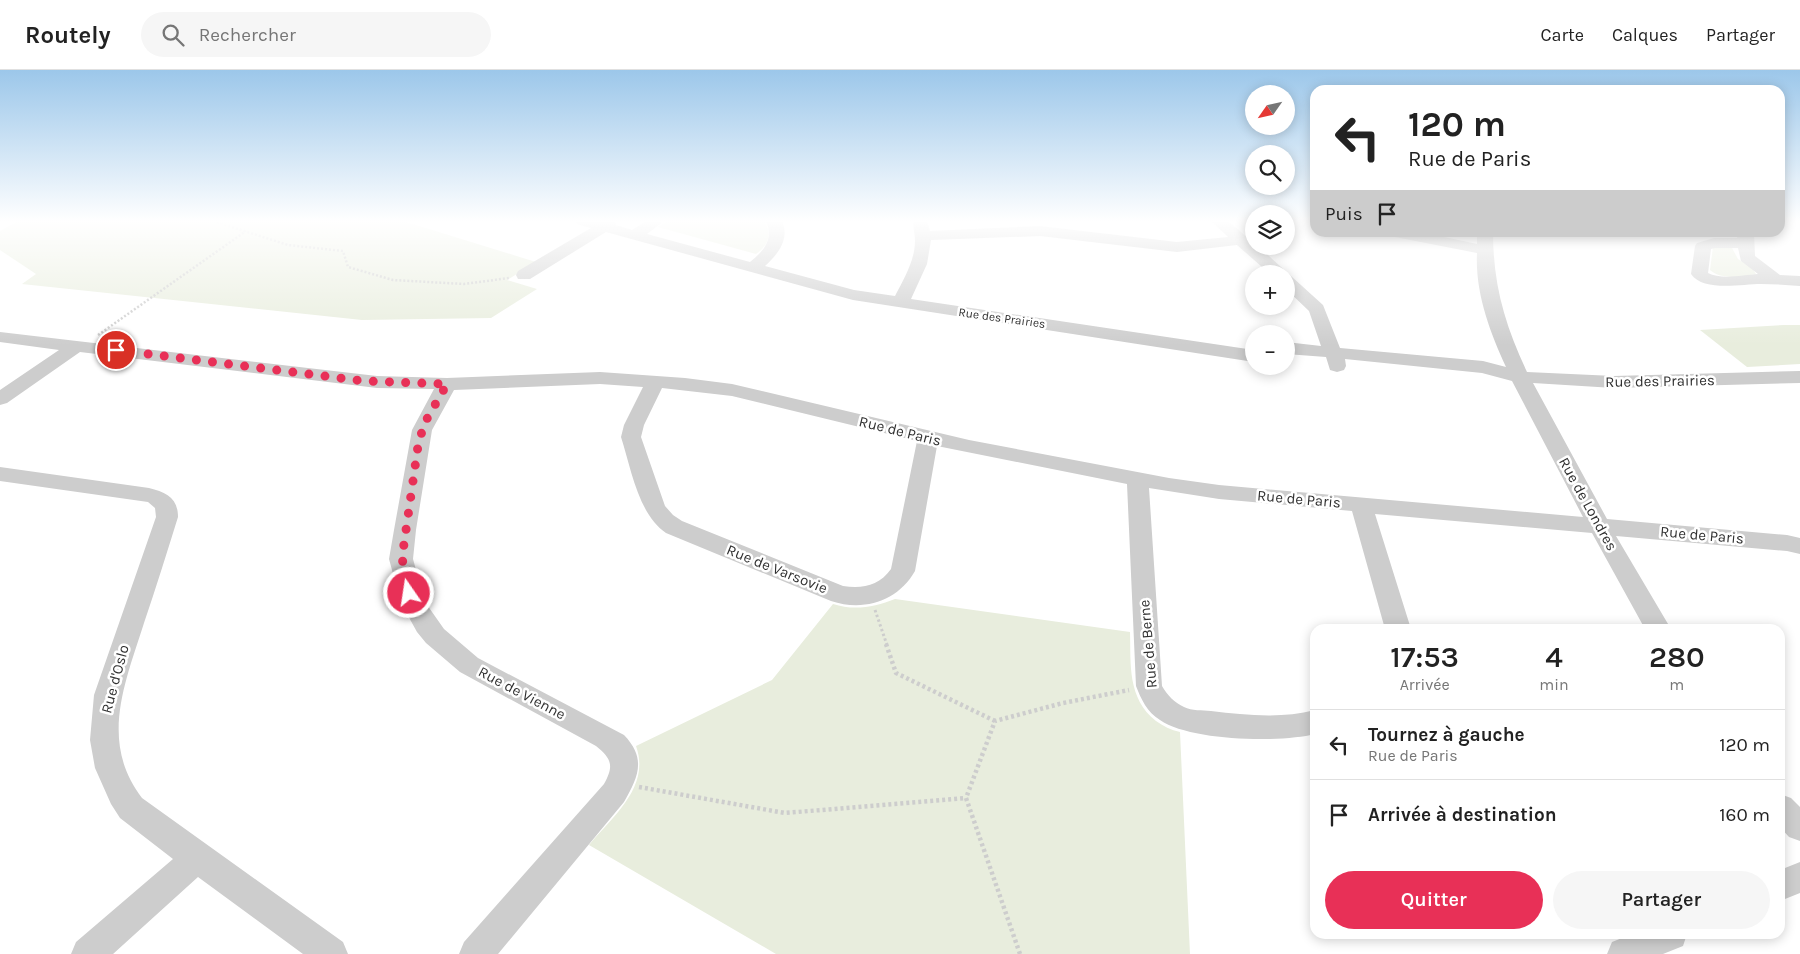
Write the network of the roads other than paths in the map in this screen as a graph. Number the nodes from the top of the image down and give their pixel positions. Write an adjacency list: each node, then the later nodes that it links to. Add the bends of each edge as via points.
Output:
1 (545, 262): 8 (street)
2 (753, 262): 7 (street, Rue des Prairies)
3 (918, 262): 12 (street)
4 (1485, 262): 20 (street, Rue de Londres, via 1491,303)
5 (1701, 262): 9 (street, via 1699,274 1709,279)
6 (1753, 262): 9 (street)
7 (758, 264): 12 (street, Rue des Prairies, via 839,292)
8 (524, 275)
9 (1776, 280): 10 (street)
10 (1800, 282)
11 (1295, 287): 19 (street, via 1318,309)
12 (903, 298): 14 (street, Rue des Prairies); 17 (street, Rue des Prairies)
13 (0, 337): 15 (street, Rue de Paris)
14 (1245, 342)
15 (77, 346): 23 (street, Rue de Paris, via 351,379); 24 (street)
16 (1295, 350): 19 (street, Rue des Prairies)
17 (1245, 355)
18 (1295, 361): 19 (street, Rue des Prairies)
19 (1336, 361): 20 (street, Rue des Prairies, via 1492,381)
20 (1520, 377): 21 (street, Rue des Prairies, via 1614,382); 29 (street, Rue de Londres)
21 (1800, 377)
22 (656, 381): 23 (street, Rue de Paris, via 600,378); 25 (street, Rue de Paris, via 732,390); 25 (street, Rue de Varsovie, via 634,424 631,437 655,508 665,522 850,597 870,595 894,584 903,571)
23 (447, 384): 42 (street, Rue de Vienne, via 422,430 405,530 402,558 413,603 435,636 470,666 613,742 625,761 623,776 614,793)
24 (0, 399)
25 (928, 439): 27 (street, Rue de Paris)
26 (0, 474): 36 (street, Rue d'Oslo, via 149,495 162,499 166,504 164,525 110,685 104,743 112,779 131,808)
27 (1138, 480): 28 (street, Rue de Paris, via 1219,492); 33 (street, Rue de Berne, via 1149,686 1155,700 1170,713 1190,721 1273,728)
28 (1361, 504): 29 (street, Rue de Paris); 31 (street)
29 (1599, 526): 30 (street, Rue de Paris); 32 (street, Rue de Londres)
30 (1800, 546)
31 (1397, 624)
32 (1655, 624)
33 (1310, 723)
34 (1785, 812): 35 (street)
35 (1800, 827)
36 (198, 858): 40 (street); 41 (street, Rue d'Oslo)
37 (1800, 877): 38 (street)
38 (1785, 884)
39 (1659, 939): 43 (street)
40 (88, 954)
41 (331, 954)
42 (476, 954)
43 (1624, 954)

